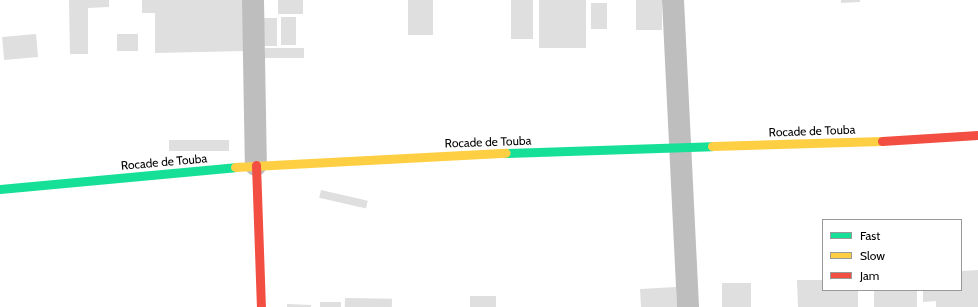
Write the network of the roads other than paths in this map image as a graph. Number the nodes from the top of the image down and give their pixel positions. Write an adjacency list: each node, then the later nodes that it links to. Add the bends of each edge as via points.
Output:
1 (252, 0): 5 (street)
2 (673, 0): 4 (street)
3 (978, 135): 4 (main road, Rocade de Touba, via 905,140)
4 (679, 146): 5 (main road, Rocade de Touba); 8 (street)
5 (256, 165): 6 (main road, Rocade de Touba); 7 (main road)
6 (0, 189)
7 (261, 307)
8 (688, 307)

